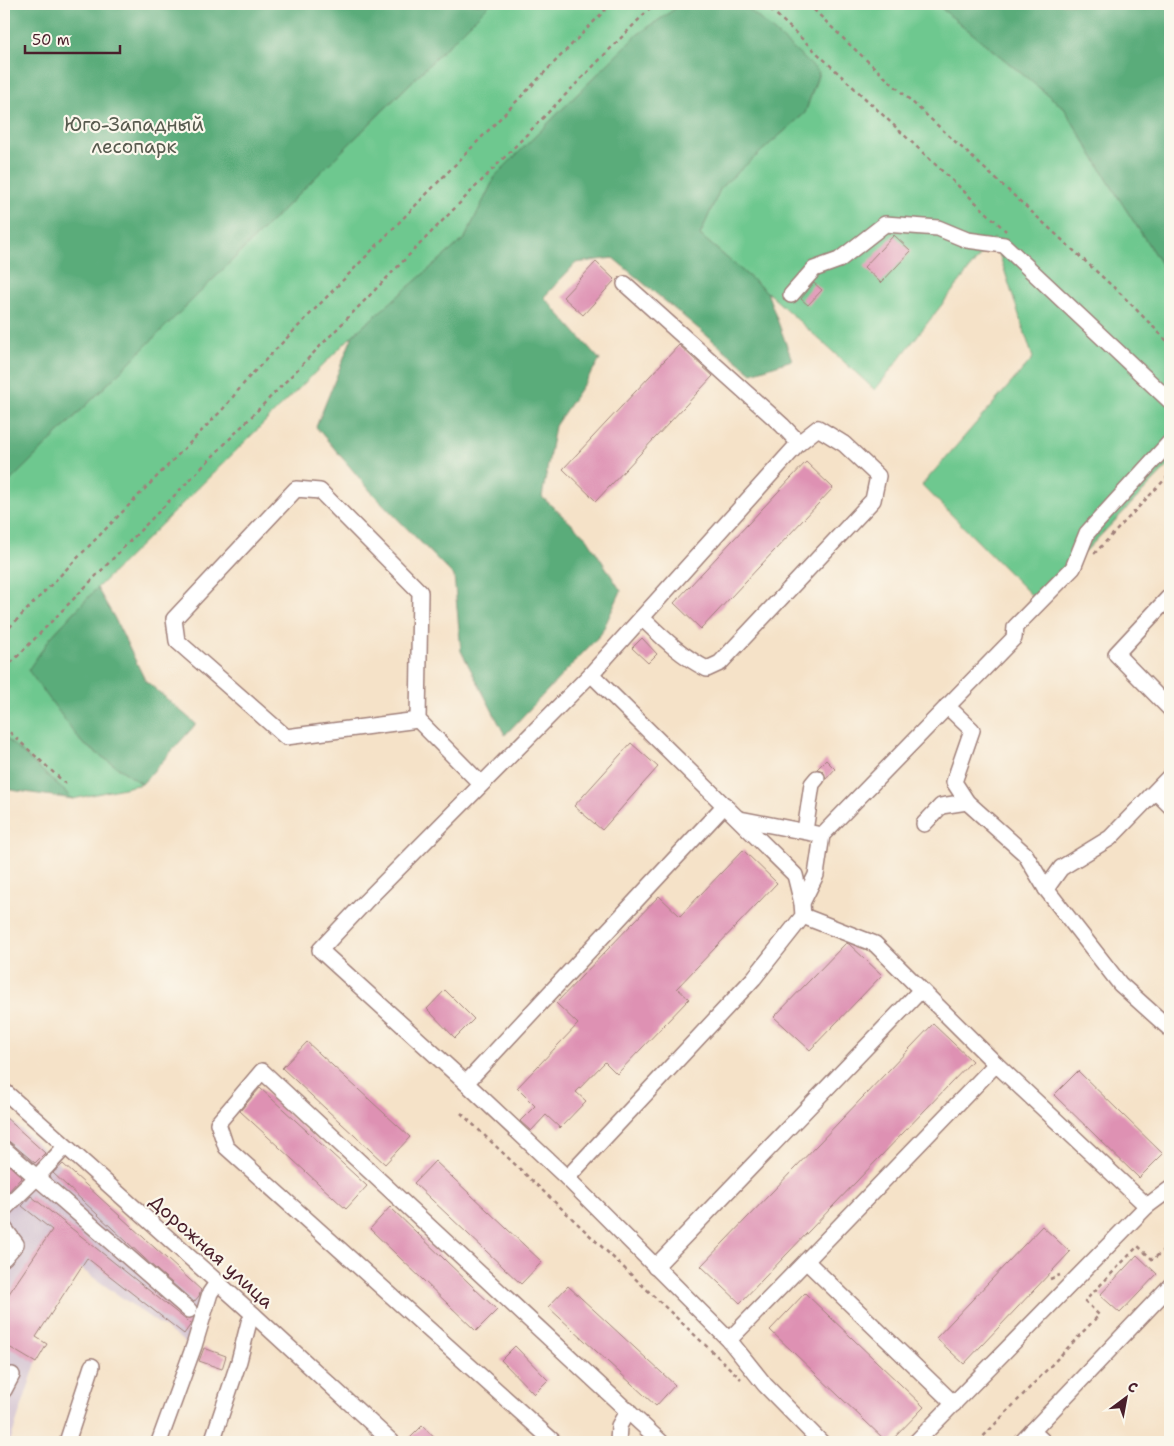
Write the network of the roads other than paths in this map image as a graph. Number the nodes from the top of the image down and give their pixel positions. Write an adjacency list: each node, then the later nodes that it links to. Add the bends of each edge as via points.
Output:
1 (625, 284): 5 (street)
2 (791, 295): 3 (street, via 814,269 840,260 885,224 938,228 967,240 1004,245)
3 (1170, 401)
4 (1170, 442): 9 (street, via 1087,533 1072,568 1014,627 1014,638)
5 (799, 443): 7 (street); 7 (street, via 818,428 844,444 878,476 873,500 720,664 707,668 695,663)
6 (1170, 596): 10 (street, via 1116,654)
7 (642, 618): 8 (street)
8 (591, 674): 14 (street); 17 (street)
9 (947, 706): 16 (street, via 972,730 954,782); 22 (street)
10 (1170, 709)
11 (418, 720): 11 (street, via 420,592 320,491 296,489 174,619 177,641 286,738); 14 (street)
12 (1170, 776): 15 (street)
13 (817, 778): 21 (street, via 812,784)
14 (481, 784): 28 (street, via 320,950)
15 (1156, 792): 18 (street); 23 (street, via 1110,838 1061,868)
16 (967, 802): 20 (street, via 941,806); 23 (street, via 1025,854)
17 (725, 805): 19 (street); 28 (street)
18 (1170, 806)
19 (740, 819): 21 (street); 24 (street, via 795,875)
20 (924, 824)
21 (805, 831): 22 (street)
22 (822, 835): 24 (street, via 816,875)
23 (1046, 888): 26 (street, via 1120,984)
24 (803, 909): 25 (street, via 875,944); 33 (street, via 754,978)
25 (921, 990): 27 (street); 40 (street)
26 (1170, 1029)
27 (996, 1064): 35 (street); 39 (street)
28 (466, 1083): 33 (street)
29 (4, 1091): 30 (street, Дорожная улица)
30 (65, 1147): 32 (street); 41 (street, Дорожная улица)
31 (4, 1149): 32 (street)
32 (36, 1177): 36 (street); 43 (street)
33 (567, 1178): 40 (street)
34 (1170, 1189): 35 (street)
35 (1147, 1206): 49 (street)
36 (4, 1209)
37 (4, 1228): 38 (street, via 16,1244)
38 (4, 1258)
39 (806, 1261): 45 (street); 49 (street)
40 (655, 1266): 45 (street)
41 (218, 1283): 44 (street, Дорожная улица); 53 (street, via 210,1293)
42 (1170, 1286): 51 (street)
43 (190, 1310)
44 (254, 1315): 54 (street, via 249,1322); 55 (street, Дорожная улица)
45 (729, 1340): 59 (street, via 764,1385)
46 (92, 1366): 52 (street)
47 (12, 1375): 48 (street)
48 (4, 1390)
49 (954, 1404): 60 (street)
50 (628, 1410): 56 (street, via 262,1071 218,1123 226,1146); 57 (street, via 619,1426); 58 (street)
51 (1027, 1437): 61 (street)
52 (67, 1442)
53 (159, 1442)
54 (212, 1442)
55 (392, 1442)
56 (554, 1442)
57 (618, 1442)
58 (661, 1442)
59 (821, 1442)
60 (916, 1442)
61 (1044, 1442)

